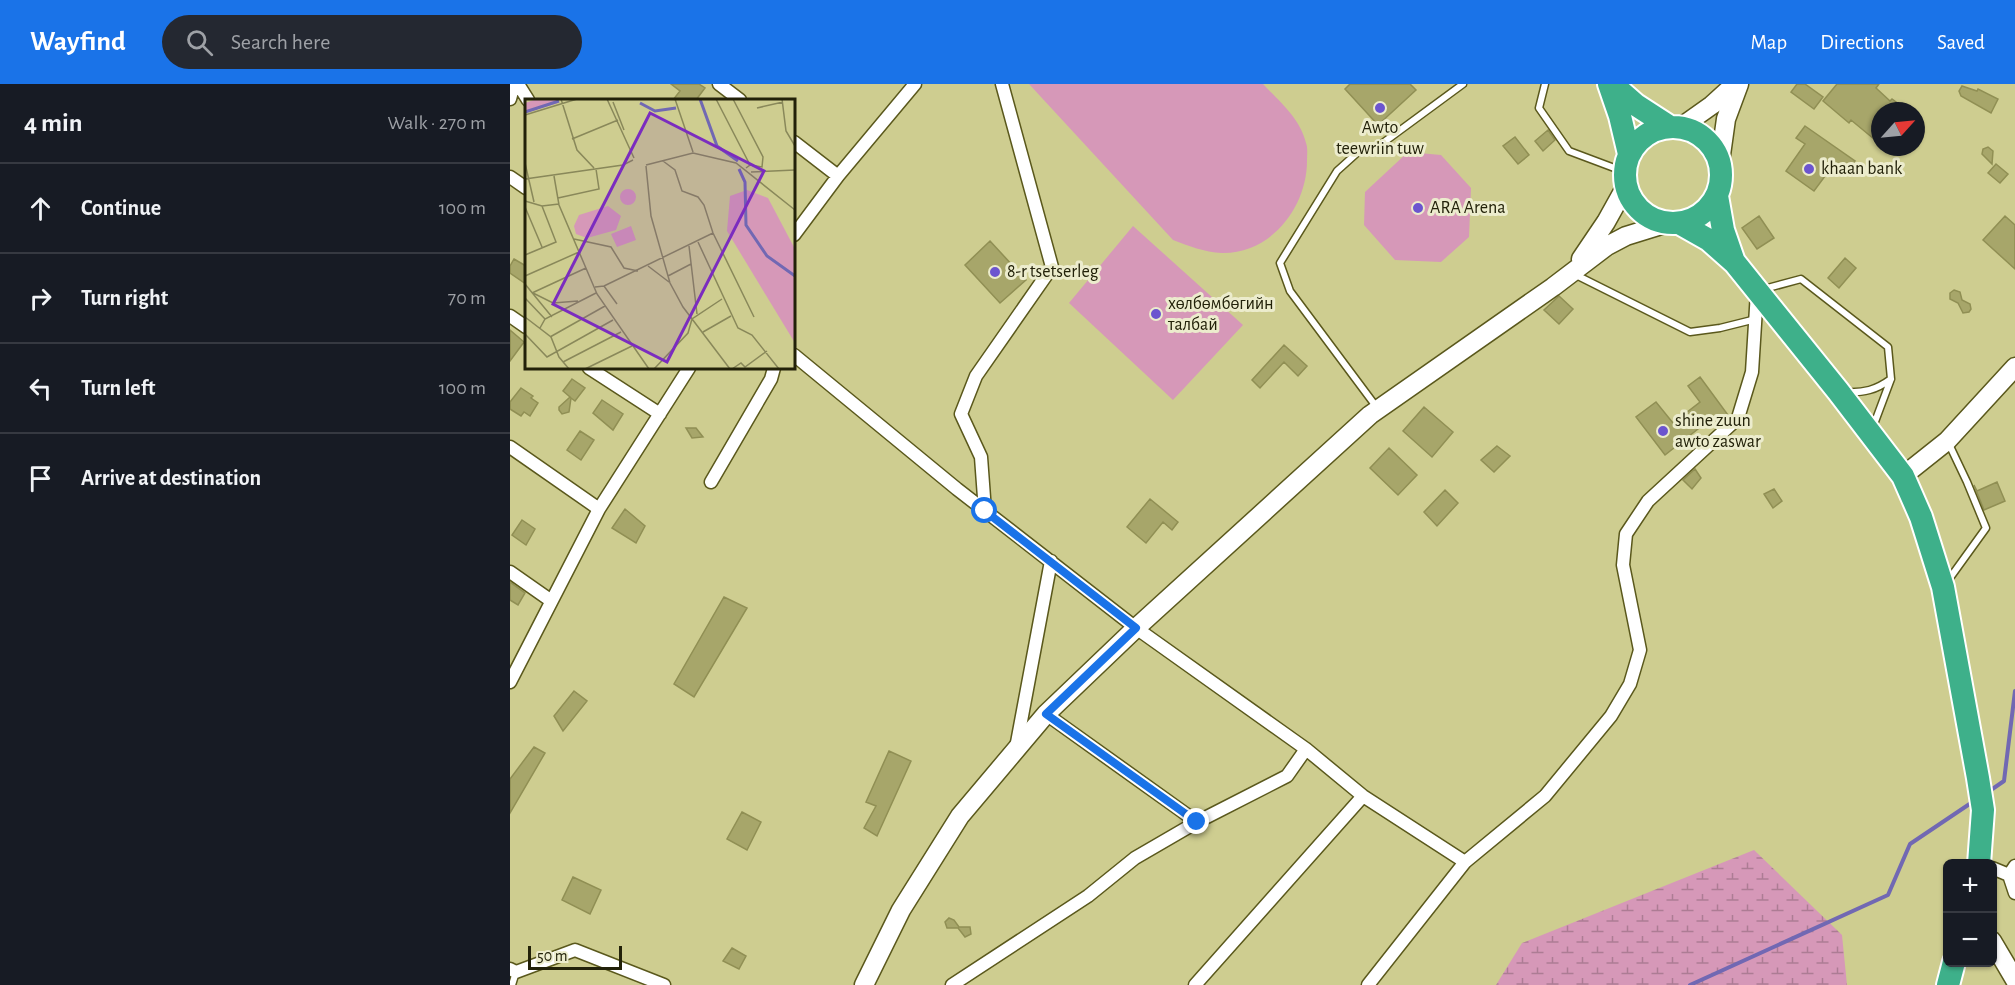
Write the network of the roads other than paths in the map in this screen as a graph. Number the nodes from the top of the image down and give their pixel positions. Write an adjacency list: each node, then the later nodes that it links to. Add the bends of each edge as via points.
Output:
1 (516, 84): 9 (street); 10 (street)
2 (719, 84): 11 (street)
3 (915, 84): 17 (street)
4 (1002, 84): 43 (street, via 1052,267 976,375 961,414 981,457)
5 (1463, 84): 35 (lane, via 1376,148 1357,153 1336,171 1280,263 1290,291)
6 (1545, 84): 15 (lane, via 1539,108 1569,151)
7 (1610, 84): 12 (highway, via 1636,105); 15 (highway, via 1620,116)
8 (1737, 84): 12 (street, via 1712,105); 14 (street, via 1726,119)
9 (510, 99)
10 (527, 99)
11 (739, 99)
12 (1675, 127): 14 (highway, via 1694,131 1705,139); 15 (highway, via 1653,131 1639,140)
13 (795, 143): 17 (street)
14 (1720, 162): 19 (highway)
15 (1626, 171): 20 (highway, via 1632,200 1641,212 1654,220); 23 (street, via 1600,231)
16 (510, 177): 18 (street)
17 (838, 177): 21 (street)
18 (525, 187)
19 (1717, 196): 20 (highway, via 1695,218); 22 (highway, via 1723,230)
20 (1674, 223): 22 (highway, via 1709,240); 23 (street, via 1626,236)
21 (795, 234)
22 (1735, 263): 24 (highway)
23 (1570, 272): 26 (lane, via 1690,332); 35 (street)
24 (1757, 291): 26 (street); 33 (lane, via 1801,279 1888,347); 34 (highway)
25 (510, 316): 27 (street)
26 (1757, 318): 56 (street, via 1752,372 1738,418 1648,501 1626,534 1623,565 1640,650 1630,684 1611,716 1545,796)
27 (525, 326)
28 (795, 356): 43 (street)
29 (2015, 367): 38 (street)
30 (591, 369): 36 (street)
31 (688, 369): 36 (street)
32 (774, 369): 41 (street)
33 (1891, 379): 34 (lane, via 1863,393); 37 (lane)
34 (1838, 391): 37 (highway)
35 (1378, 409): 48 (street)
36 (660, 414): 42 (street)
37 (1870, 433): 40 (highway)
38 (1947, 441): 40 (street); 46 (lane, via 1986,528)
39 (510, 447): 42 (street)
40 (1903, 477): 46 (highway, via 1921,517)
41 (711, 482)
42 (599, 508): 47 (street)
43 (985, 511): 44 (street)
44 (1051, 561): 48 (street); 51 (street)
45 (510, 572): 47 (street)
46 (1943, 587): 55 (highway, via 1983,810)
47 (550, 600): 49 (street)
48 (1136, 628): 50 (street); 52 (street)
49 (510, 682)
50 (1046, 714): 51 (street); 54 (street)
51 (1016, 748): 66 (street, via 960,816 901,910)
52 (1306, 749): 53 (street); 54 (street, via 1287,776)
53 (1363, 796): 56 (street); 68 (street)
54 (1197, 822): 67 (street, via 1136,858 1088,896)
55 (1984, 859)
56 (1465, 862): 69 (street)
57 (1997, 867): 58 (street)
58 (2012, 870): 59 (street)
59 (2015, 893)
60 (1997, 949): 63 (street)
61 (1953, 967): 70 (highway)
62 (513, 970): 64 (lane); 65 (street, via 575,950)
63 (2015, 980)
64 (512, 985)
65 (664, 985)
66 (864, 985)
67 (952, 985)
68 (1195, 985)
69 (1368, 985)
70 (1948, 985)

